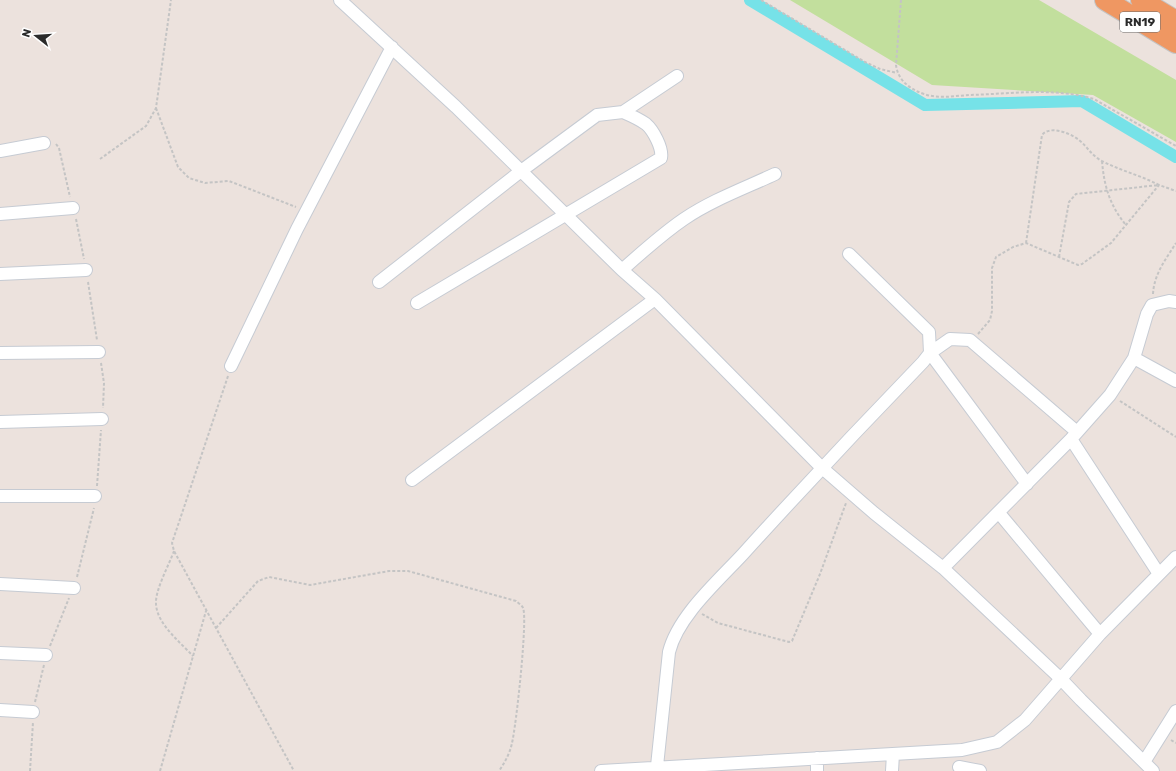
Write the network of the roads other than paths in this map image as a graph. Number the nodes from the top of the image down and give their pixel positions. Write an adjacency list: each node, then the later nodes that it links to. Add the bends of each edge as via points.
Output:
1 (340, 0): 6 (street)
2 (1105, 0): 5 (highway, RN19)
3 (1141, 0): 4 (highway, RN19)
4 (1176, 21)
5 (1176, 43)
6 (392, 47): 11 (street); 28 (street, via 306,212)
7 (677, 76): 8 (street)
8 (623, 112): 11 (street, via 597,115); 14 (street, via 646,124 651,130 658,142 660,158)
9 (44, 143): 10 (street)
10 (0, 151)
11 (521, 171): 14 (street); 20 (street)
12 (775, 174): 18 (street, via 685,218 660,236)
13 (73, 208): 15 (street)
14 (566, 213): 18 (street); 23 (street)
15 (0, 214)
16 (849, 254): 26 (street, via 929,332)
17 (86, 270): 19 (street)
18 (622, 270): 21 (street)
19 (0, 274)
20 (379, 282)
21 (655, 299): 33 (street); 34 (street)
22 (1176, 302): 27 (street, via 1152,305)
23 (417, 303)
24 (99, 352): 25 (street)
25 (0, 353)
26 (930, 353): 32 (street, via 950,339 970,340); 33 (street); 35 (street)
27 (1134, 358): 29 (street); 32 (street, via 1110,394)
28 (231, 366)
29 (1176, 381)
30 (102, 419): 31 (street)
31 (0, 422)
32 (1074, 436): 35 (street); 41 (street)
33 (821, 467): 40 (street); 55 (street, via 695,608 676,634 670,652)
34 (412, 480)
35 (1027, 484): 38 (street)
36 (0, 496): 37 (street)
37 (95, 496)
38 (999, 512): 40 (street); 44 (street)
39 (1176, 557): 41 (street)
40 (943, 568): 47 (street)
41 (1159, 574): 44 (street)
42 (0, 584): 43 (street)
43 (74, 588)
44 (1100, 634): 47 (street)
45 (0, 652): 46 (street)
46 (46, 655)
47 (1061, 678): 51 (street, via 1025,720 1008,735 997,742); 54 (street)
48 (0, 710): 49 (street)
49 (33, 712)
50 (1176, 712): 54 (street)
51 (962, 750): 52 (street); 56 (street)
52 (894, 754): 53 (street); 59 (street)
53 (817, 758): 55 (street); 58 (street)
54 (1144, 762): 61 (street)
55 (658, 766): 57 (street)
56 (958, 769): 60 (street)
57 (601, 771)
58 (817, 771)
59 (892, 771)
60 (980, 771)
61 (1153, 771)

